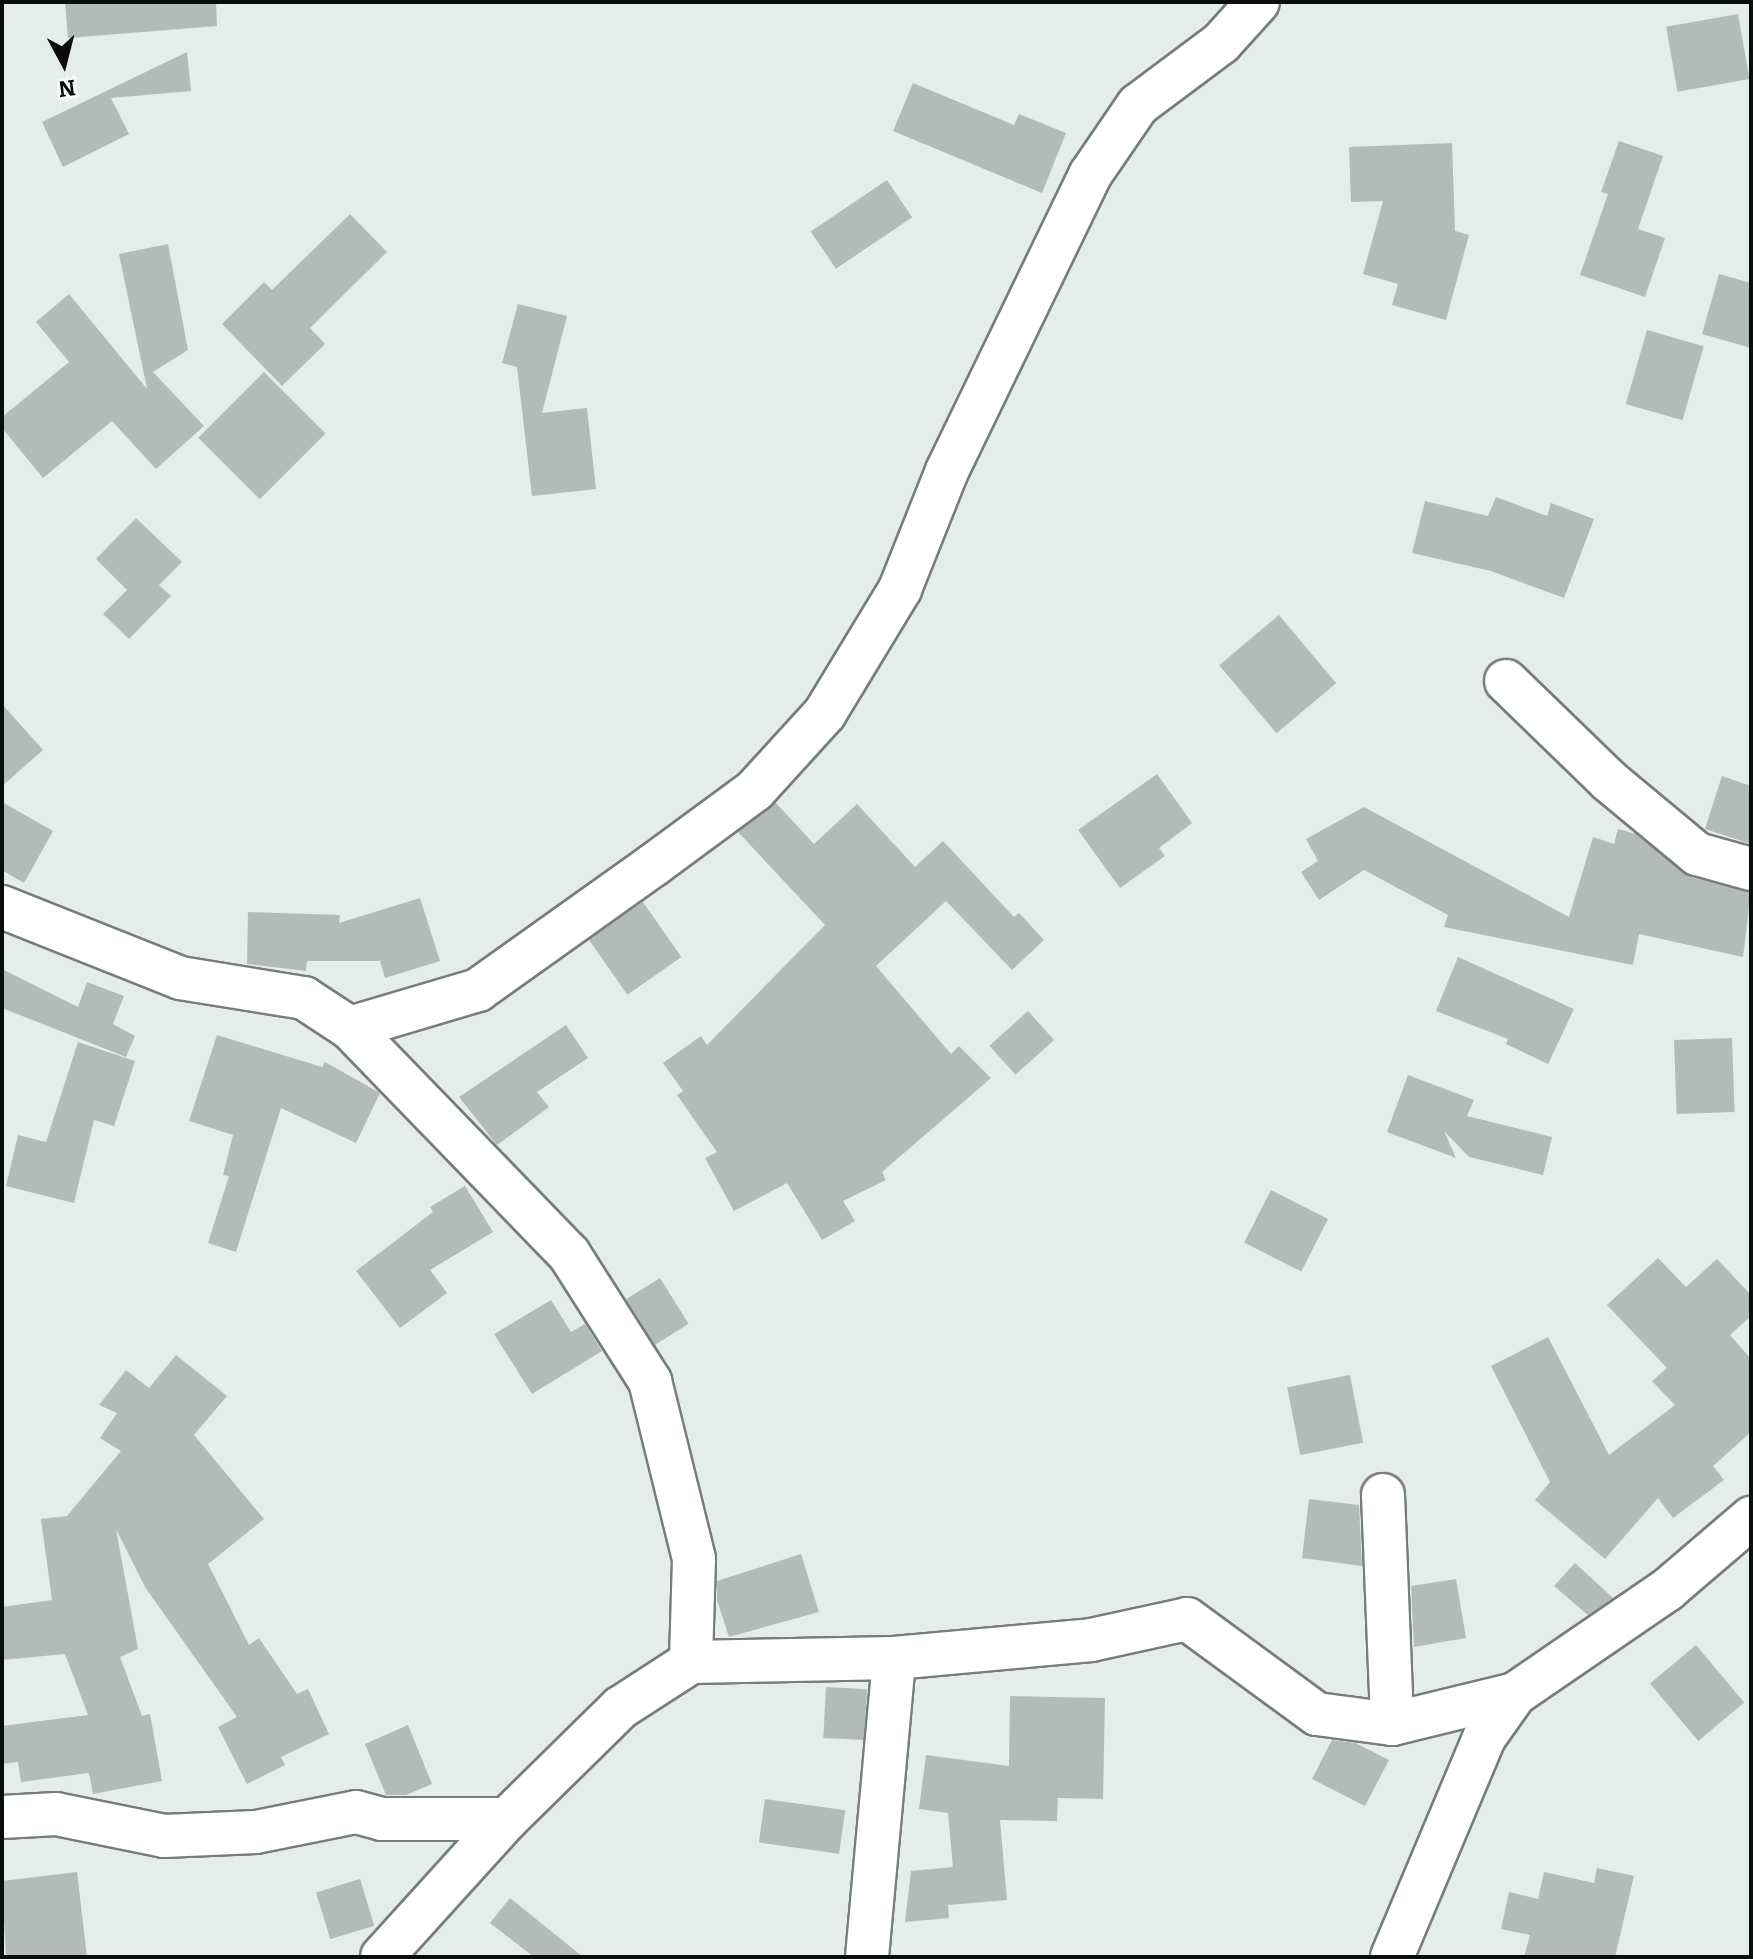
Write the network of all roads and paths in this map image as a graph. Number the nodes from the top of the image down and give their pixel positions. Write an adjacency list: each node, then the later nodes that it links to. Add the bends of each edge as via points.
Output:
1 (1258, 2): 5 (street, via 1221,43 1138,105 1090,175 947,471 900,589 825,713 755,790 478,990)
2 (1506, 681): 3 (street, via 1608,780 1697,854)
3 (1751, 869)
4 (2, 907): 5 (street, via 180,978 304,998)
5 (350, 1028): 9 (street, via 569,1254 650,1381 694,1559)
6 (1383, 1495): 11 (street)
7 (1751, 1518): 10 (street, via 1667,1590)
8 (894, 1658): 9 (street); 11 (street, via 1091,1640 1187,1619 1317,1714); 15 (street)
9 (691, 1662): 13 (street, via 620,1708)
10 (1515, 1694): 11 (street); 16 (street, via 1484,1738)
11 (1392, 1724)
12 (2, 1817): 13 (street, via 56,1814 164,1836 256,1832 356,1812 382,1819)
13 (507, 1819): 14 (street)
14 (382, 1957)
15 (867, 1957)
16 (1392, 1957)

